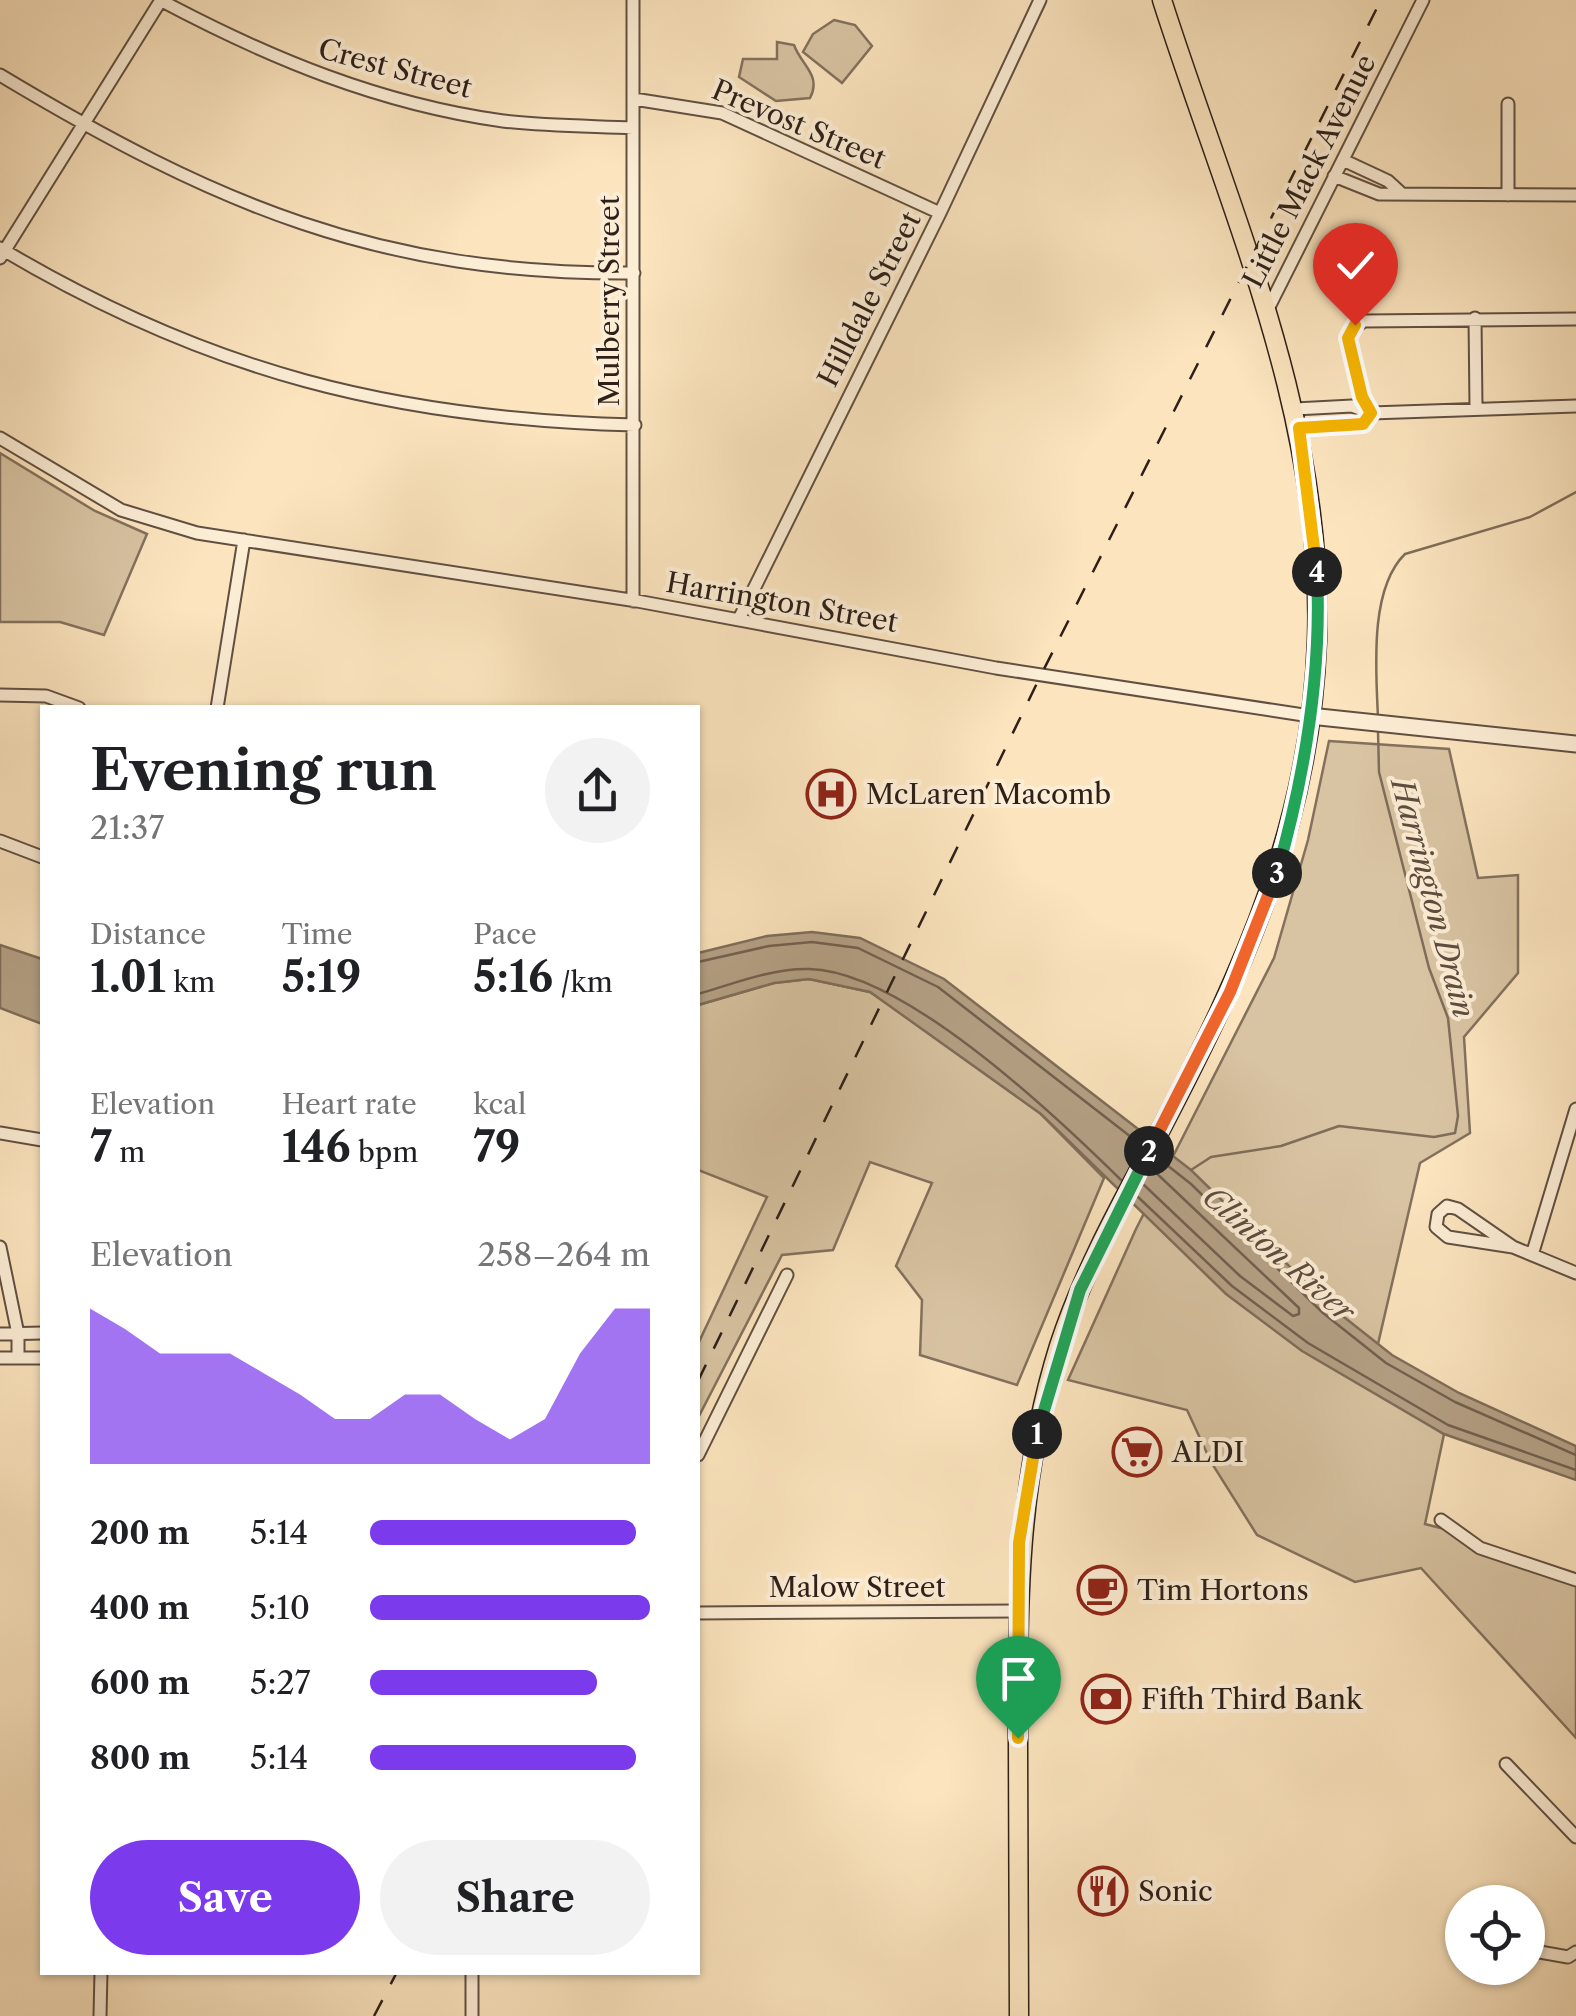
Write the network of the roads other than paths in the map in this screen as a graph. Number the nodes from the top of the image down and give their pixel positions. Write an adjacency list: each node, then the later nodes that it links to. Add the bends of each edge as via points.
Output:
1 (160, 0): 9 (street); 10 (street, Crest Street, via 288,64 388,97 502,120)
2 (633, 0): 7 (street, Mulberry Street)
3 (1040, 0): 16 (street, Hilldale Street)
4 (1162, 0): 19 (main road)
5 (1423, 0): 11 (street, Little Mack Avenue)
6 (0, 75): 9 (street)
7 (634, 99): 10 (street, Mulberry Street); 16 (street, Prevost Street, via 722,113)
8 (1508, 104): 14 (street)
9 (80, 123): 17 (street); 18 (street, via 212,191 363,242 478,267)
10 (632, 128): 18 (street, Mulberry Street)
11 (1342, 160): 12 (street, Little Mack Avenue); 13 (street)
12 (1334, 176): 13 (street, via 1378,194); 19 (street, Little Mack Avenue)
13 (1400, 192): 14 (street)
14 (1508, 194): 15 (street)
15 (1576, 195)
16 (940, 213): 30 (street, Hilldale Street)
17 (2, 252): 26 (street, via 136,322 290,379 468,416)
18 (634, 273): 26 (street, Mulberry Street)
19 (1267, 310): 25 (main road)
20 (1475, 318): 21 (street); 23 (street); 24 (street, via 1355,325 1348,338)
21 (1576, 318)
22 (1576, 406): 23 (street)
23 (1476, 407): 24 (street)
24 (1371, 413): 25 (street, via 1352,406); 25 (street, via 1363,424)
25 (1297, 418): 34 (main road, via 1318,596)
26 (635, 426): 29 (street, Mulberry Street)
27 (0, 438): 28 (street, Harrington Street, via 145,520)
28 (244, 540): 29 (street, Harrington Street); 33 (street)
29 (633, 601): 30 (street, Harrington Street)
30 (739, 618): 34 (street, Harrington Street, via 996,668)
31 (0, 695): 32 (street, via 46,696)
32 (71, 705)
33 (217, 705)
34 (1310, 716): 35 (street, Harrington Street); 55 (main road, via 1296,802 1266,906 1076,1301 1044,1400 1025,1497)
35 (1576, 744)
36 (0, 841): 37 (street)
37 (40, 856)
38 (1576, 1109): 43 (street)
39 (0, 1133): 40 (street)
40 (40, 1140)
41 (0, 1247): 48 (street)
42 (1513, 1247): 42 (street, via 1458,1209 1446,1206 1438,1214 1436,1227 1448,1237); 43 (street)
43 (1532, 1255): 44 (street)
44 (1576, 1273)
45 (787, 1275): 52 (street)
46 (40, 1333): 48 (street)
47 (0, 1334): 48 (street)
48 (18, 1334): 50 (street)
49 (0, 1358): 50 (street)
50 (18, 1358): 51 (street)
51 (40, 1358)
52 (700, 1451)
53 (1441, 1520): 54 (street, via 1480,1548)
54 (1576, 1580)
55 (1017, 1611): 56 (street, Malow Street); 65 (main road)
56 (700, 1613)
57 (1506, 1764): 58 (street)
58 (1576, 1837)
59 (1576, 1952): 60 (street)
60 (1545, 1954)
61 (101, 1975): 63 (street)
62 (472, 1975): 64 (street)
63 (100, 2016)
64 (472, 2016)
65 (1020, 2016)

